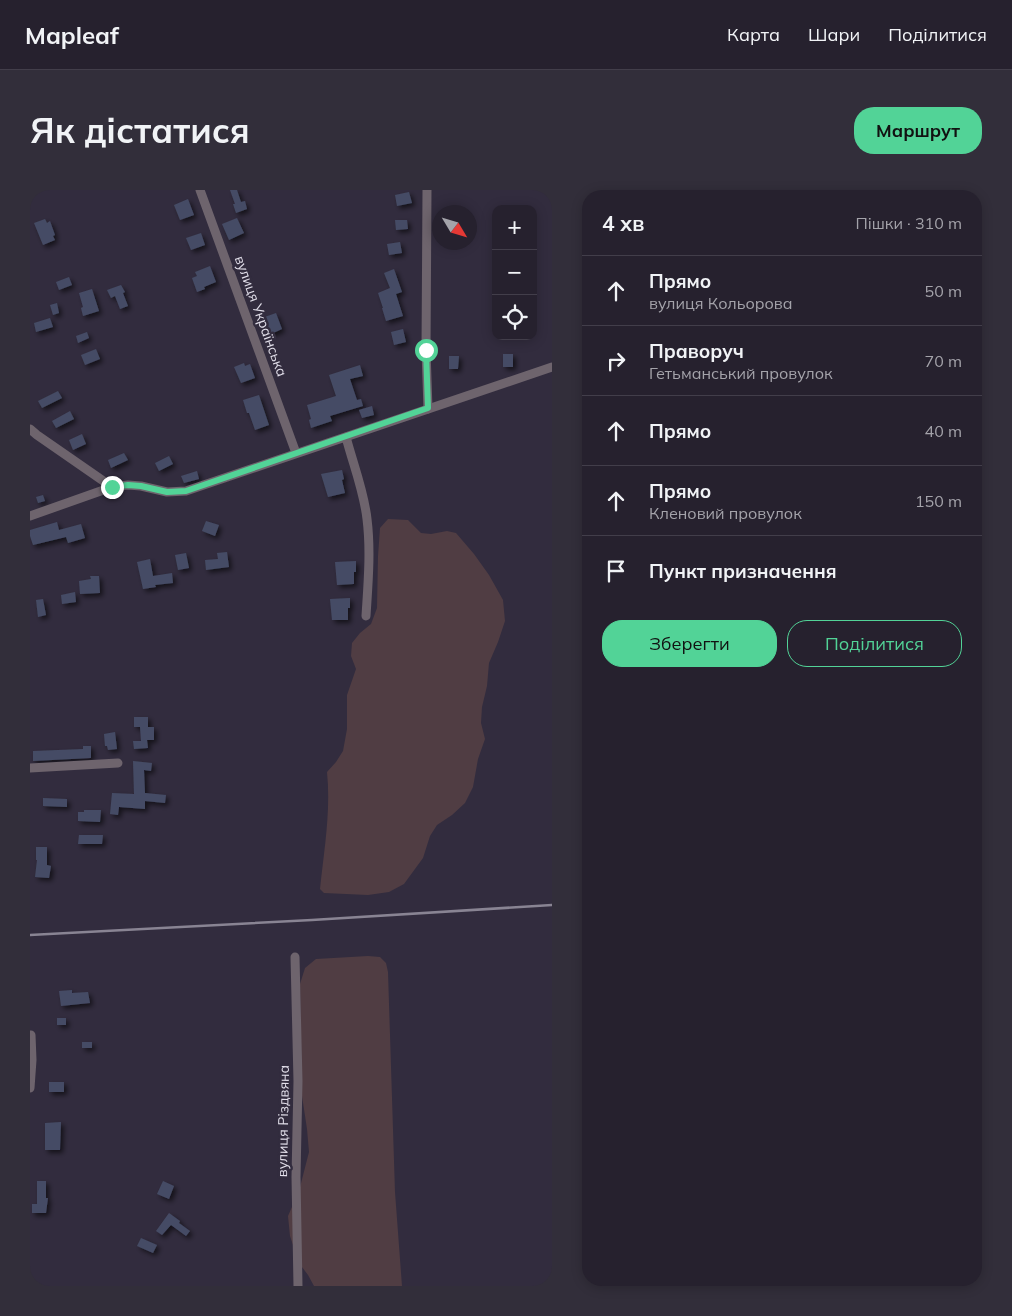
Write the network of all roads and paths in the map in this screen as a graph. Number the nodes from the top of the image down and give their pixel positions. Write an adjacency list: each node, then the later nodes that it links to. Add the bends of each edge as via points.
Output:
1 (200, 190): 7 (street, вулиця Українська)
2 (427, 190): 4 (street)
3 (552, 367): 4 (street)
4 (428, 408): 6 (street)
5 (30, 429): 8 (street)
6 (346, 437): 7 (street); 10 (street, via 362,493 370,540)
7 (296, 453): 8 (street, via 186,491 167,492 128,485)
8 (112, 487): 9 (street)
9 (30, 516)
10 (366, 616)
11 (118, 764): 12 (street)
12 (30, 768)
13 (294, 957): 16 (street, вулиця Різдвяна)
14 (31, 1035): 15 (street)
15 (30, 1088)
16 (298, 1286)

